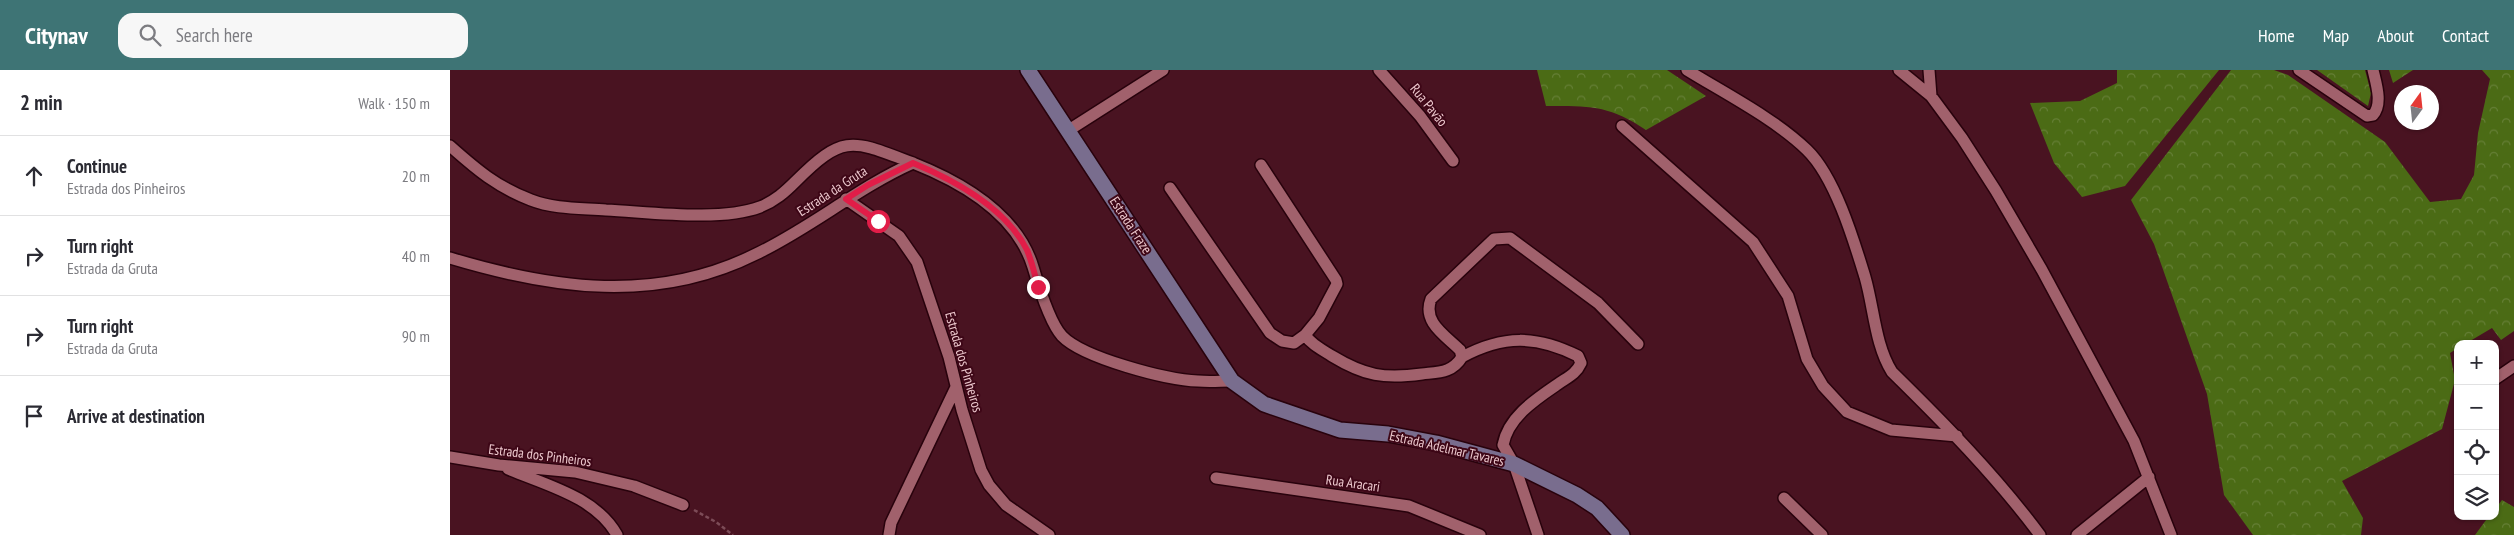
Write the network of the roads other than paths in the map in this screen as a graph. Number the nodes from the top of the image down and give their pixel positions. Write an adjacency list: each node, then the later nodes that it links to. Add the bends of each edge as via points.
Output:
1 (1028, 70): 11 (street, Estrada Fraze)
2 (1163, 70): 11 (street)
3 (1379, 70): 13 (street, Rua Pavão)
4 (1687, 70): 26 (street, via 1777,127 1808,151 1828,181 1852,235 1872,300 1886,362 1892,372)
5 (1899, 70): 9 (street)
6 (1929, 70): 9 (street)
7 (2299, 70): 8 (street, via 2367,116 2373,116 2378,107)
8 (2373, 70)
9 (1932, 96): 30 (street, via 1996,191 2042,270 2134,441)
10 (1622, 126): 26 (street, via 1753,242 1788,296 1811,366 1823,386 1847,412 1891,430)
11 (1069, 130): 24 (street, Estrada Fraze)
12 (450, 146): 14 (street, via 496,185 532,201 555,206 675,214 726,214 758,208 777,199 819,158 848,144)
13 (1453, 160)
14 (913, 163): 17 (street, Estrada da Gruta); 24 (street, via 959,187 1004,218 1027,250 1038,287 1060,335 1072,345 1094,356 1159,374 1196,381)
15 (1261, 165): 19 (street, via 1336,280 1337,284 1319,318)
16 (1170, 188): 19 (street, via 1270,333 1294,344)
17 (846, 199): 18 (street, Estrada da Gruta, via 805,227 748,258 713,272 649,285 585,286 545,282); 25 (street, Estrada dos Pinheiros, via 899,236 917,262)
18 (450, 258)
19 (1305, 334): 21 (street, via 1311,343 1352,368 1373,376 1447,372)
20 (1638, 344): 21 (street, via 1598,303 1510,238 1501,237 1494,238 1431,299 1428,308 1430,321 1460,350)
21 (1462, 357): 28 (street, via 1484,346 1513,339 1552,345 1578,356 1581,363 1577,371 1535,400 1505,432 1503,445)
22 (2514, 366): 23 (street)
23 (2499, 376)
24 (1232, 381): 28 (street, Estrada Adelmar Tavares, via 1264,404 1340,430 1388,434)
25 (956, 387): 35 (street, via 891,523); 36 (street, Estrada dos Pinheiros, via 973,447 989,485 1006,506)
26 (1957, 436): 41 (street)
27 (450, 457): 29 (street, Estrada dos Pinheiros)
28 (1514, 464): 38 (street); 39 (street, Estrada Adelmar Tavares, via 1597,508)
29 (499, 465): 33 (street, Estrada dos Pinheiros, via 575,472 634,486); 34 (street, via 594,508)
30 (2149, 477): 42 (street); 43 (street)
31 (1216, 478): 37 (street, Rua Aracari, via 1409,506)
32 (1784, 498): 40 (street)
33 (684, 505)
34 (618, 535)
35 (889, 535)
36 (1049, 535)
37 (1480, 535)
38 (1538, 535)
39 (1622, 535)
40 (1822, 535)
41 (2040, 535)
42 (2077, 535)
43 (2171, 535)

